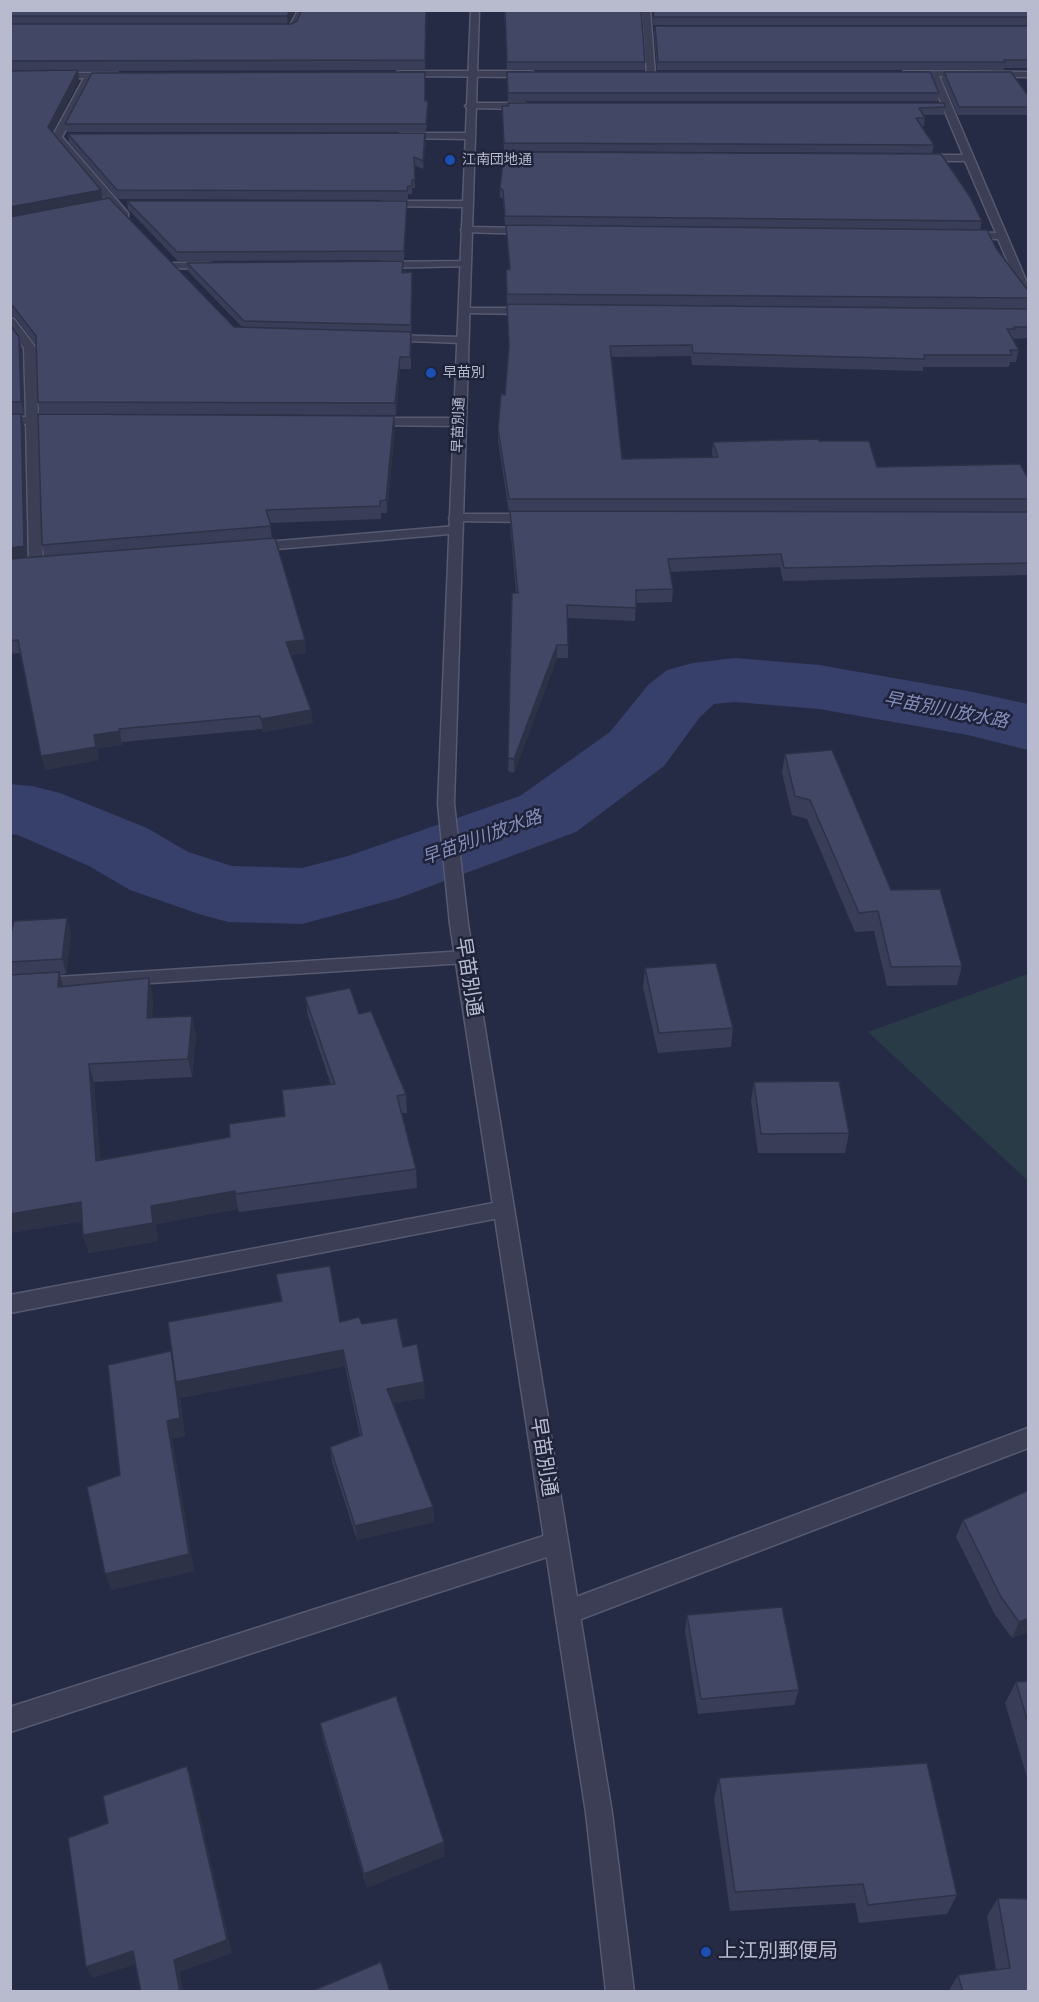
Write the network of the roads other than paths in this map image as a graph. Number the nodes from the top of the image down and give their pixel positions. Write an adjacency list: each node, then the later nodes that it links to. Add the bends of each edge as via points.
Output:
1 (302, 10): 6 (street, via 292,30)
2 (475, 10): 10 (street, 早苗別通)
3 (646, 10): 4 (street)
4 (649, 29): 5 (street); 13 (street)
5 (661, 29)
6 (269, 30)
7 (898, 73): 8 (street)
8 (933, 73): 15 (street); 22 (street)
9 (388, 74): 10 (street)
10 (472, 74): 11 (street); 19 (street, 早苗別通)
11 (543, 74)
12 (639, 74): 13 (street)
13 (651, 74): 14 (street)
14 (663, 74)
15 (1029, 74)
16 (125, 75): 18 (street)
17 (10, 76): 18 (street)
18 (89, 76): 25 (street)
19 (471, 106): 20 (street); 24 (street, 早苗別通)
20 (530, 106)
21 (935, 106): 22 (street)
22 (947, 106): 30 (street)
23 (387, 136): 24 (street)
24 (469, 136): 27 (street, 早苗別通)
25 (57, 137): 26 (street); 34 (street)
26 (69, 137)
27 (469, 156): 28 (street); 33 (street, 早苗別通)
28 (540, 157)
29 (909, 158): 30 (street)
30 (969, 158): 39 (street)
31 (126, 204): 34 (street)
32 (373, 204): 33 (street)
33 (467, 204): 36 (street, 早苗別通)
34 (108, 205): 35 (street)
35 (129, 219)
36 (466, 230): 37 (street); 40 (street, 早苗別通)
37 (537, 231)
38 (955, 235): 39 (street)
39 (1002, 236): 44 (street)
40 (465, 264): 41 (street); 45 (street, 早苗別通)
41 (372, 265)
42 (220, 266): 43 (street, via 170,262)
43 (182, 275)
44 (1029, 297)
45 (463, 310): 46 (street); 49 (street, 早苗別通)
46 (546, 311)
47 (12, 325): 51 (street, via 30,348)
48 (369, 338): 49 (street)
49 (462, 340): 54 (street, 早苗別通)
50 (10, 420): 51 (street)
51 (32, 420): 52 (street); 58 (street, via 42,564)
52 (80, 421)
53 (364, 422): 54 (street)
54 (459, 422): 56 (street, 早苗別通)
55 (552, 518): 56 (street)
56 (456, 524): 57 (street); 59 (street, 早苗別通, via 446,804)
57 (234, 548)
58 (19, 566)
59 (465, 957): 60 (street); 61 (street, 早苗別通)
60 (10, 986)
61 (504, 1209): 62 (street); 64 (street, 早苗別通)
62 (10, 1304)
63 (1029, 1438): 65 (street)
64 (556, 1543): 65 (street, 早苗別通); 66 (street)
65 (567, 1612): 67 (street, 早苗別通, via 599,1813)
66 (10, 1720)
67 (620, 1992)

